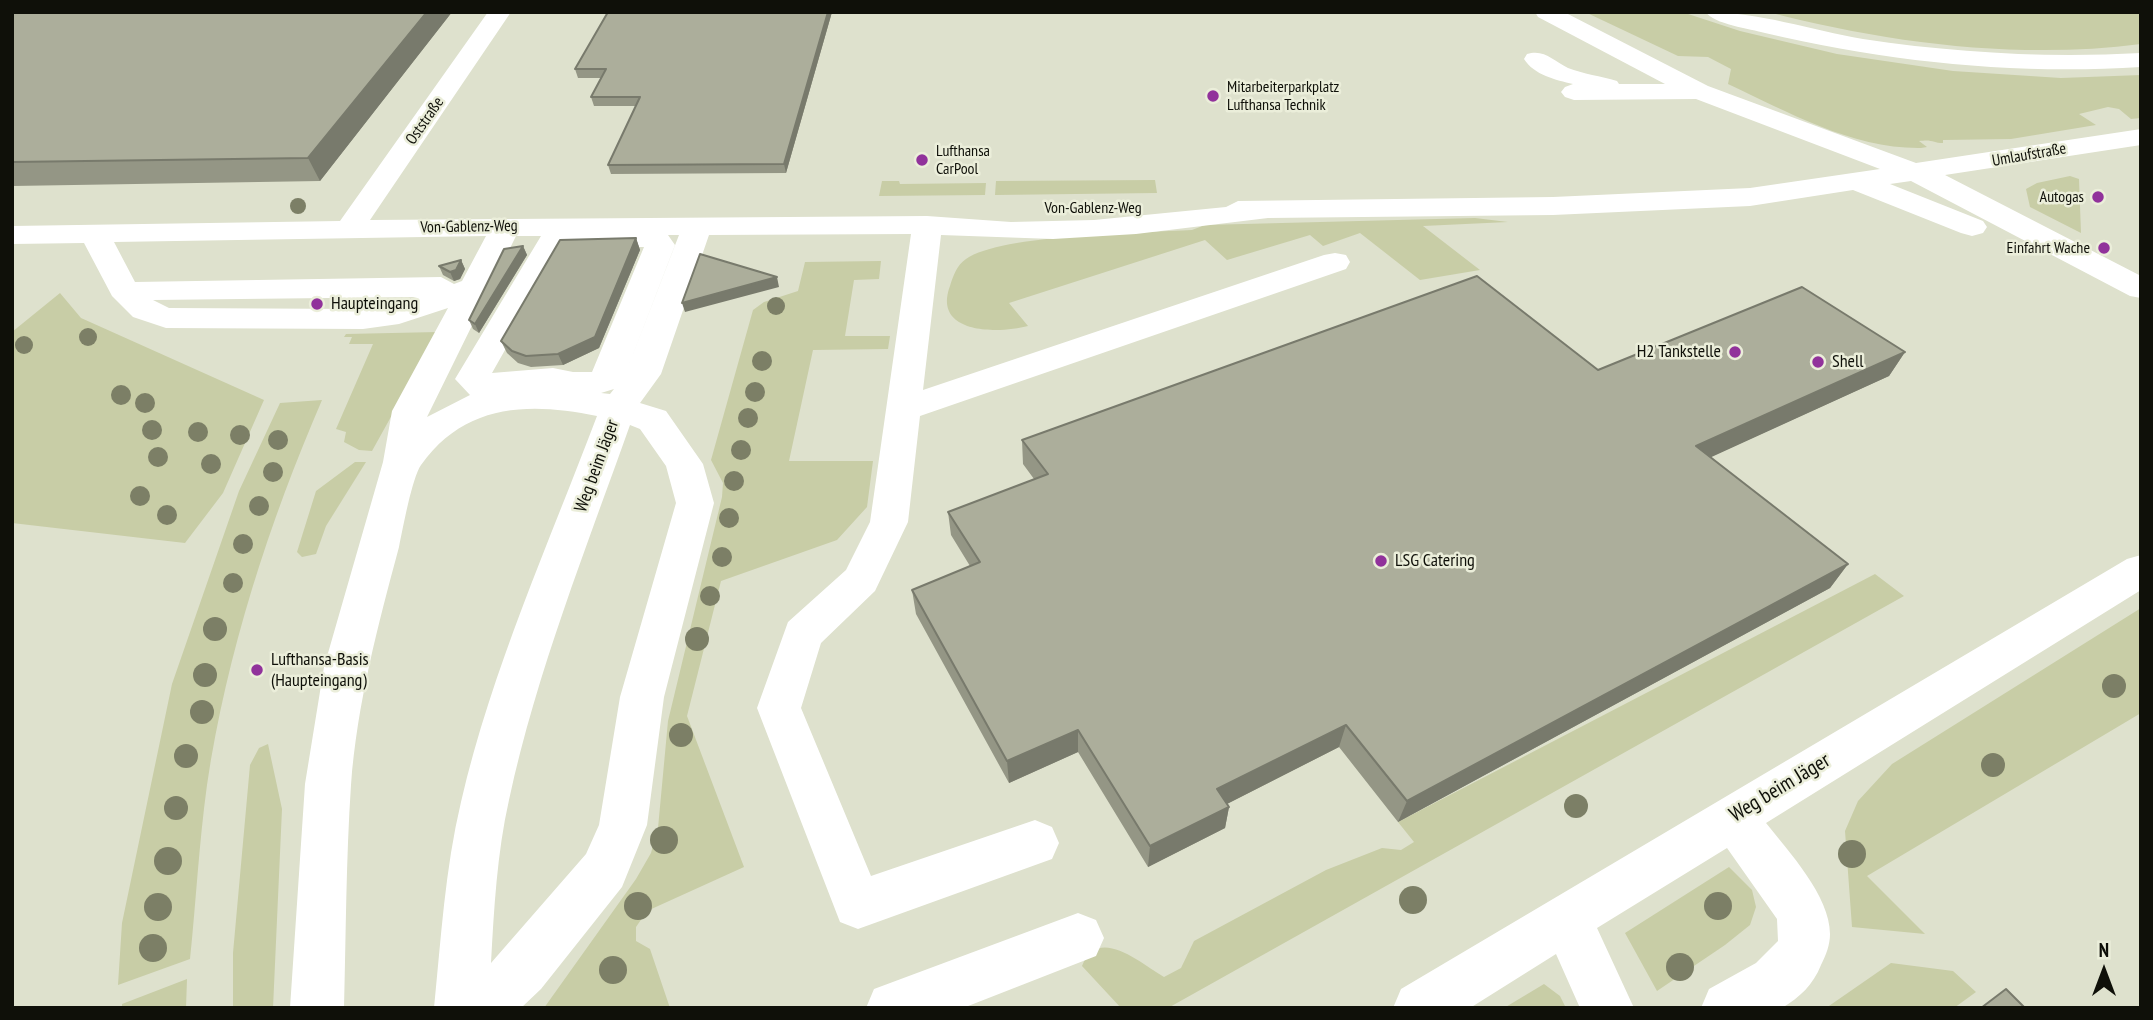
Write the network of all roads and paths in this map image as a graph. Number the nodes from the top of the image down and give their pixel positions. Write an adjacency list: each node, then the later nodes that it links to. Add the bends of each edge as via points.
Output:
1 (500, 12): 14 (street, Oststraße)
2 (1546, 12): 6 (street)
3 (1717, 12): 5 (street, via 1821,38 1927,55 2058,64)
4 (1536, 59): 8 (street, via 1559,73)
5 (2141, 60)
6 (1699, 90): 8 (street); 10 (street); 11 (street, via 1745,126)
7 (1574, 92): 8 (street)
8 (1630, 92)
9 (2141, 137): 10 (street, Umlaufstraße)
10 (1917, 173): 11 (street, Umlaufstraße); 20 (street)
11 (1859, 181): 12 (street, Von-Gablenz-Weg, via 1750,197 1262,211 1086,230 977,232); 21 (street, via 1952,216)
12 (927, 225): 13 (street, Von-Gablenz-Weg); 22 (street)
13 (696, 227): 15 (street, Von-Gablenz-Weg); 23 (street, via 644,374); 23 (street, via 671,373)
14 (349, 229): 15 (street, Von-Gablenz-Weg); 16 (street, Von-Gablenz-Weg)
15 (534, 230): 15 (street, via 645,238 660,245 606,379 596,384 553,379 479,386 472,379 550,243); 19 (street); 24 (street)
16 (93, 234): 17 (street, Von-Gablenz-Weg); 19 (street, via 123,289 144,310 166,318 363,319 399,314)
17 (12, 235)
18 (1335, 262): 22 (street)
19 (475, 287): 24 (street, via 410,411)
20 (2141, 289)
21 (2141, 314)
22 (904, 409): 27 (street, via 889,522 862,580 803,634 779,708 859,905)
23 (636, 414): 24 (street, Weg beim Jäger, via 559,397 514,396 459,414); 31 (street, Weg beim Jäger, via 512,699 485,804 469,909); 32 (street, via 684,464 695,503 642,697 623,825 604,870 523,970)
24 (418, 446): 30 (street, via 346,667 328,784)
25 (2141, 570): 26 (street, Weg beim Jäger)
26 (1732, 817): 28 (street, Weg beim Jäger); 36 (street, via 1794,899 1805,933 1803,950 1787,972)
27 (1035, 843)
28 (1566, 918): 34 (street, Weg beim Jäger); 35 (street)
29 (1078, 938): 33 (street)
30 (317, 1008)
31 (461, 1008)
32 (484, 1008)
33 (893, 1008)
34 (1420, 1008)
35 (1607, 1008)
36 (1728, 1008)

